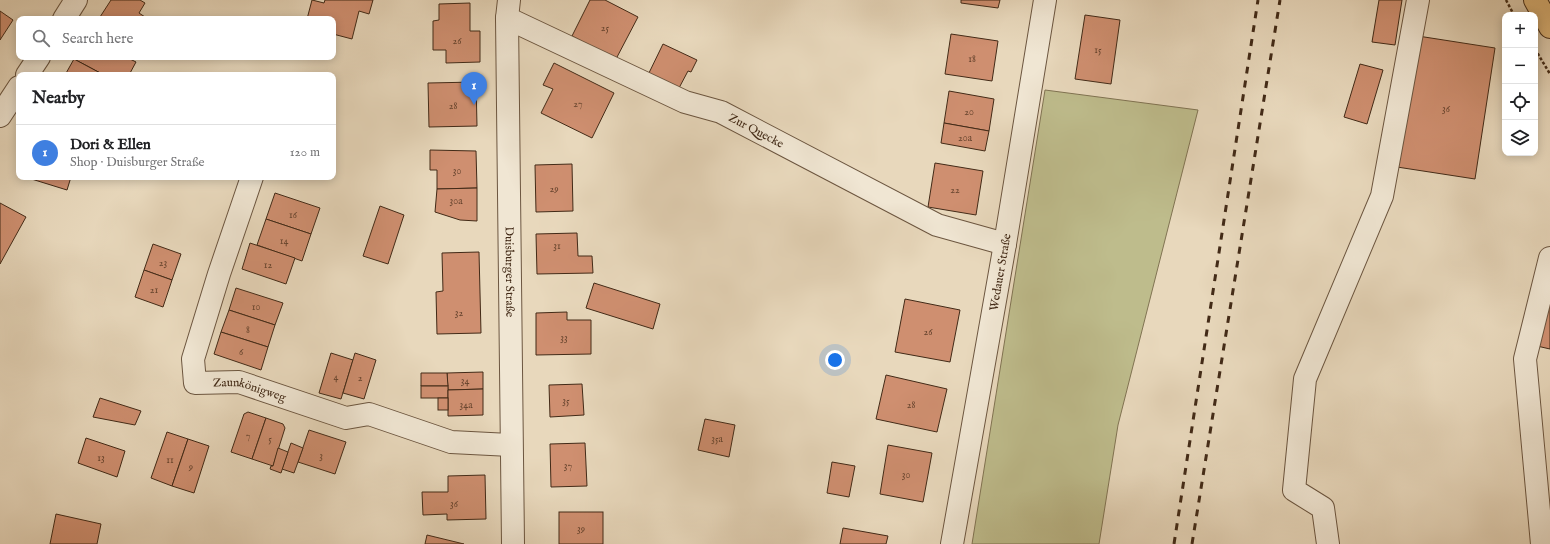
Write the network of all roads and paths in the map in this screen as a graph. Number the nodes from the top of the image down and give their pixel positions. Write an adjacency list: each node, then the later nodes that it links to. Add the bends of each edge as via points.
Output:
1 (76, 0): 8 (street)
2 (1045, 0): 17 (street, Wedauer Straße)
3 (1418, 0): 22 (street, via 1382,196 1305,379 1294,490 1323,508)
4 (1506, 0): 7 (path)
5 (1535, 0): 9 (main road)
6 (508, 9): 17 (street, Zur Quecke, via 685,102 721,112 937,225); 19 (street, Duisburger Straße)
7 (1512, 12)
8 (66, 16)
9 (1550, 27)
10 (1538, 54): 13 (path)
11 (37, 60): 12 (street)
12 (29, 72)
13 (1550, 74)
14 (16, 92): 15 (street)
15 (0, 116)
16 (251, 180): 19 (street, Zaunkönigweg, via 193,359 195,383 239,382 346,418 369,414 451,442)
17 (1005, 244): 21 (street, Wedauer Straße)
18 (1550, 258): 23 (street, via 1525,359)
19 (511, 445): 20 (street, Duisburger Straße)
20 (513, 544)
21 (952, 544)
22 (1328, 544)
23 (1542, 544)

